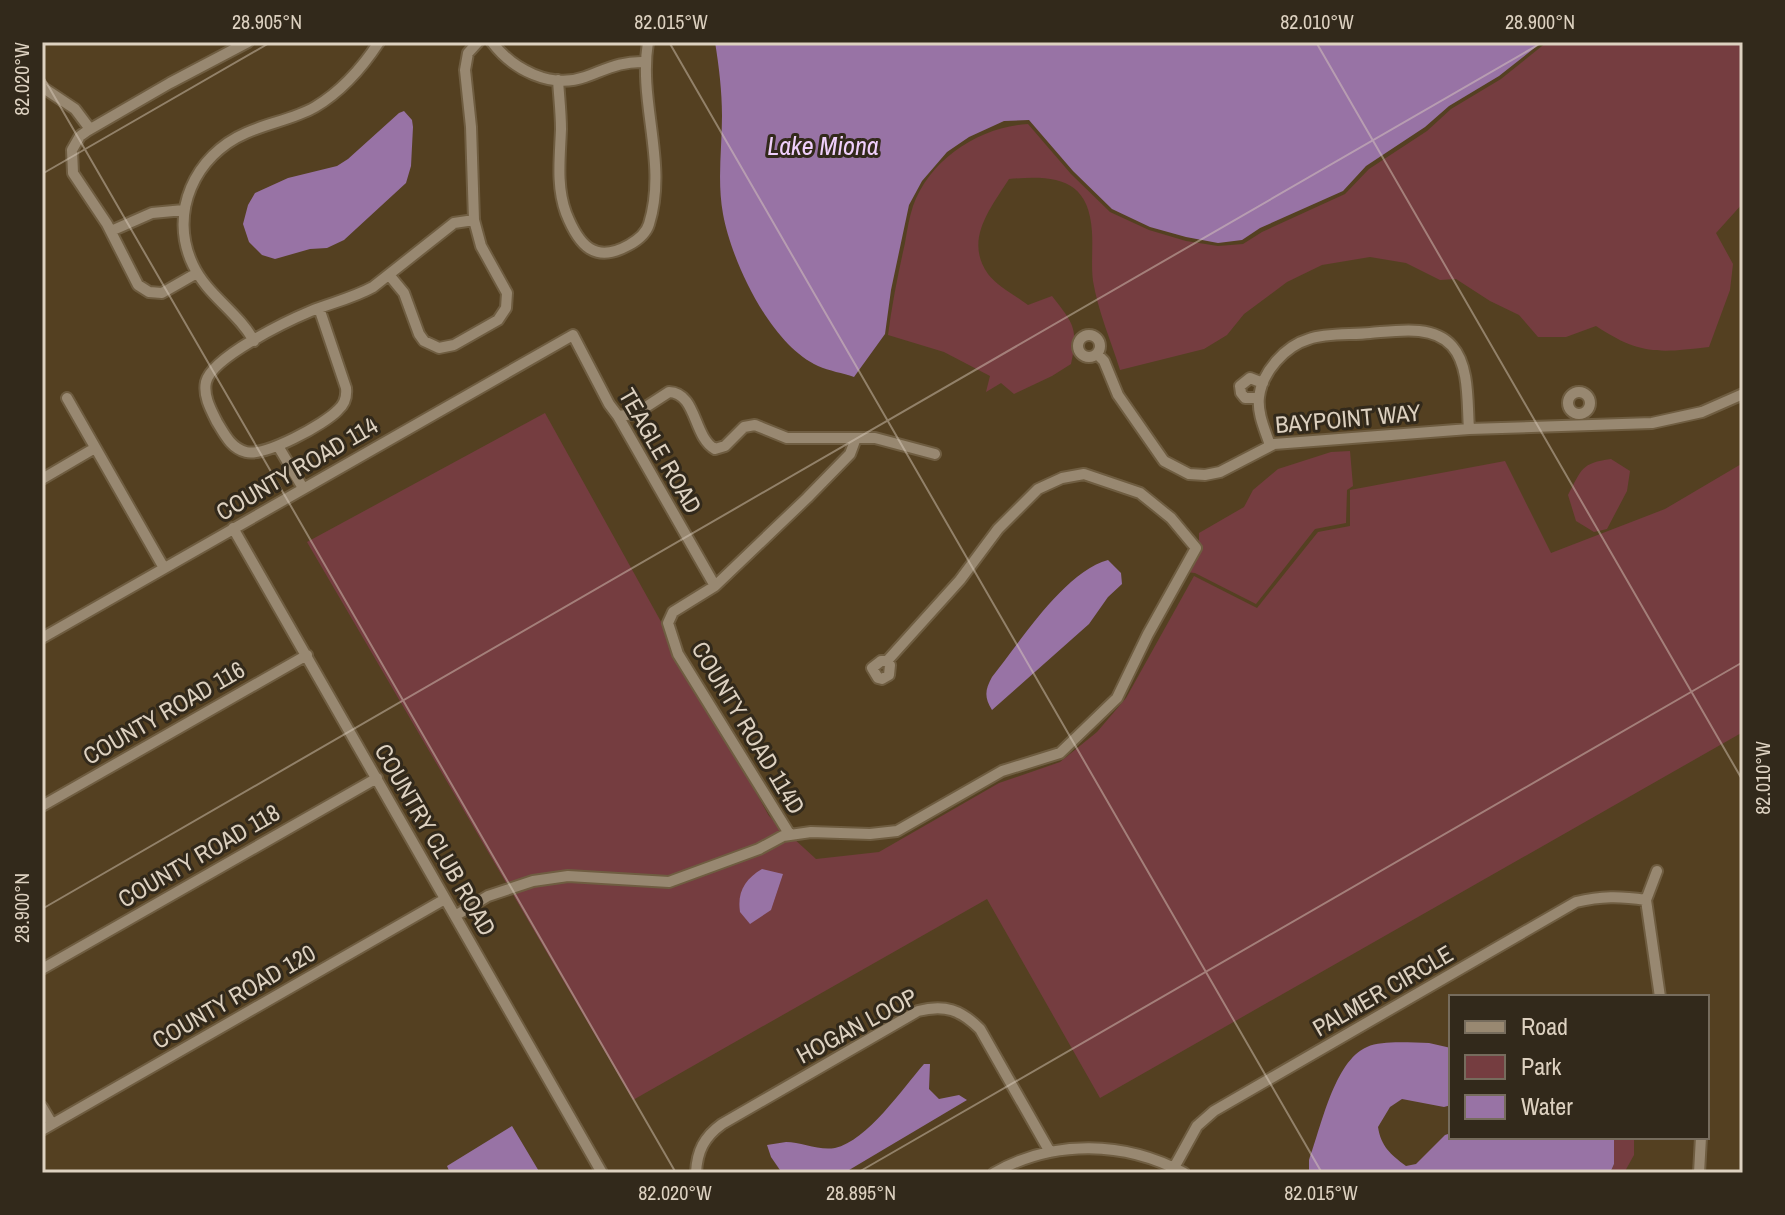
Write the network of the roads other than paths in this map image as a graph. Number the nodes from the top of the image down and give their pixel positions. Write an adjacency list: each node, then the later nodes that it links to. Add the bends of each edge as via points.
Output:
1 (248, 42): 9 (street)
2 (379, 42): 10 (street, via 353,76 317,106 242,134 219,150 199,171)
3 (478, 42): 11 (street, via 468,53 465,70)
4 (492, 42): 7 (street, via 518,67)
5 (648, 42): 6 (street)
6 (645, 62): 7 (street, via 615,64 585,77); 7 (street, via 655,156 649,224 641,237 608,255 584,244 562,201)
7 (558, 80)
8 (42, 88): 9 (street, via 75,109)
9 (90, 129): 12 (street, via 75,142 71,166)
10 (184, 210): 12 (street, via 141,217); 13 (street, via 186,245)
11 (474, 220): 14 (street, via 454,223); 14 (street, via 481,246 507,293 498,320 454,345 430,345)
12 (111, 231): 13 (street, via 143,289 168,292)
13 (197, 273): 17 (street)
14 (390, 276): 15 (street, via 359,295)
15 (319, 308): 17 (street); 27 (street, via 347,394 334,414)
16 (573, 335): 23 (street, TEAGLE ROAD); 31 (street, COUNTY ROAD 114)
17 (254, 341): 27 (street, via 209,375 207,402 236,448 261,453)
18 (1097, 354): 26 (street, BAYPOINT WAY, via 1138,425 1174,468 1197,475 1220,472)
19 (1263, 383): 22 (street); 22 (street, via 1250,378 1240,386 1245,398); 24 (street, via 1288,349 1310,338 1431,333 1459,355)
20 (1743, 394): 24 (street, BAYPOINT WAY, via 1702,412 1652,423 1578,419)
21 (67, 398): 28 (street)
22 (1258, 398): 26 (street)
23 (618, 416): 25 (street, via 635,414 673,391 684,398 715,449 747,425 794,439); 34 (street, TEAGLE ROAD)
24 (1469, 429): 26 (street, BAYPOINT WAY)
25 (856, 438): 29 (street); 34 (street, COUNTY ROAD 114D, via 850,454)
26 (1270, 445)
27 (278, 446): 31 (street)
28 (95, 448): 30 (street); 33 (street)
29 (935, 454)
30 (42, 479)
31 (303, 488): 32 (street, COUNTY ROAD 114)
32 (233, 528): 33 (street, COUNTY ROAD 114); 36 (street, COUNTRY CLUB ROAD)
33 (164, 568): 35 (street, COUNTY ROAD 114)
34 (715, 586): 40 (street, COUNTY ROAD 114D, via 670,616 670,635)
35 (42, 638)
36 (307, 655): 38 (street, COUNTRY CLUB ROAD); 39 (street, COUNTY ROAD 116)
37 (887, 661): 40 (street, via 998,529 1038,489 1062,478 1084,474 1140,493 1196,548 1117,698 1060,753 1002,771 897,831)
38 (377, 778): 42 (street, COUNTRY CLUB ROAD); 45 (street, COUNTY ROAD 118)
39 (42, 806)
40 (790, 835): 44 (street, via 669,882 568,876 533,881 488,896)
41 (1657, 871): 43 (street)
42 (445, 899): 44 (street, COUNTRY CLUB ROAD); 48 (street, COUNTY ROAD 120)
43 (1646, 900): 46 (street); 51 (street, PALMER CIRCLE, via 1618,896 1576,902 1214,1111 1197,1126)
44 (455, 916): 52 (street, COUNTRY CLUB ROAD)
45 (42, 969)
46 (1660, 995)
47 (42, 1107): 48 (street)
48 (47, 1127)
49 (1701, 1139): 55 (street)
50 (1050, 1152): 51 (street, via 1094,1147 1133,1152); 53 (street, HOGAN LOOP, via 980,1029 951,1008 936,1007 918,1011 722,1124 701,1147); 54 (street)
51 (1177, 1171)
52 (602, 1173)
53 (696, 1173)
54 (994, 1173)
55 (1699, 1173)

